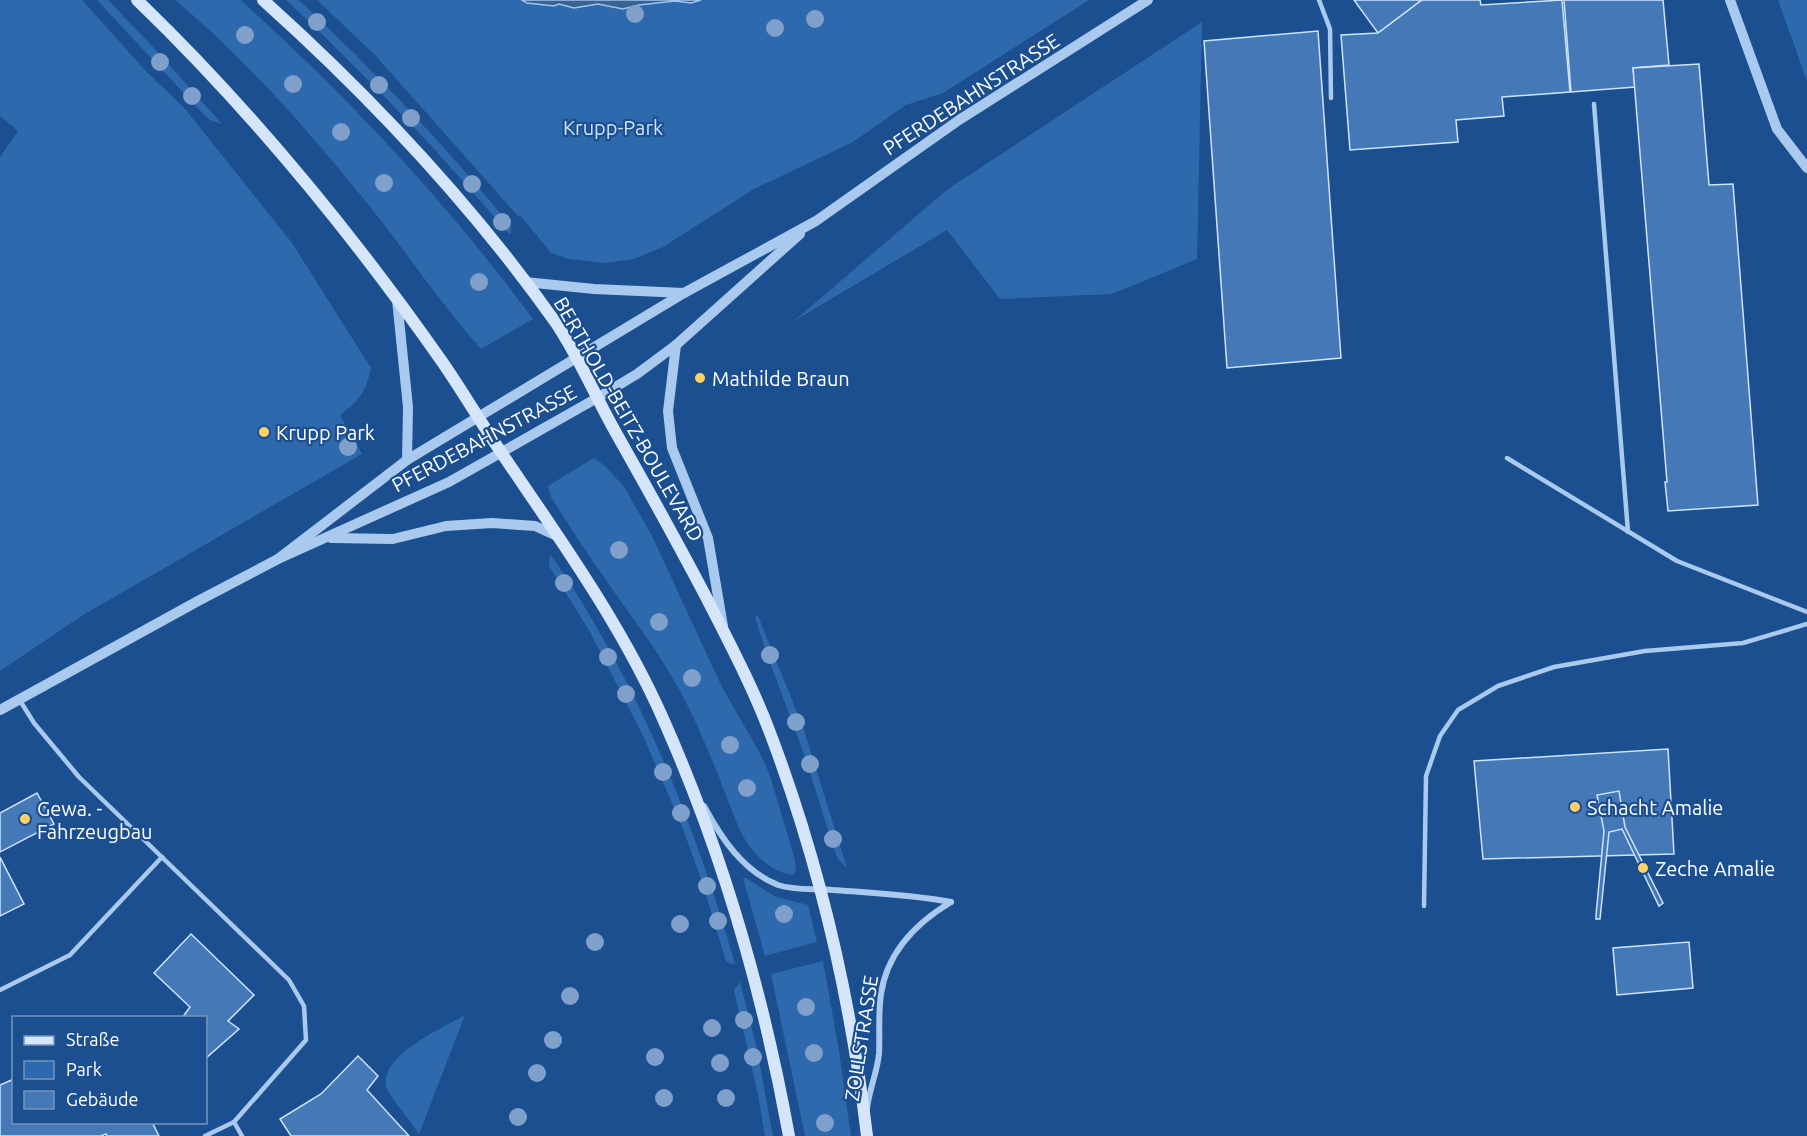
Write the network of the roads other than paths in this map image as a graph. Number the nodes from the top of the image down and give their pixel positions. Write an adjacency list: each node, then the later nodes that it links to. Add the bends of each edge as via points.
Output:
1 (137, 0): 12 (main road, via 209,71 262,131)
2 (263, 0): 10 (main road, BERTHOLD-BEITZ-BOULEVARD, via 393,125 460,199)
3 (1148, 0): 9 (street, PFERDEBAHNSTRASSE, via 959,120)
4 (1319, 0): 6 (lane, via 1329,29)
5 (1730, 0): 8 (street, via 1778,129)
6 (1331, 98)
7 (1594, 104): 20 (lane)
8 (1807, 168)
9 (816, 221): 11 (street, PFERDEBAHNSTRASSE); 13 (street, PFERDEBAHNSTRASSE)
10 (525, 282): 11 (street); 14 (main road, BERTHOLD-BEITZ-BOULEVARD)
11 (684, 293): 14 (street, PFERDEBAHNSTRASSE)
12 (397, 300): 16 (main road); 19 (street, via 408,407)
13 (676, 345): 15 (street, PFERDEBAHNSTRASSE); 26 (street, BERTHOLD-BEITZ-BOULEVARD, via 669,431 676,460 708,538)
14 (577, 359): 15 (main road, BERTHOLD-BEITZ-BOULEVARD); 16 (street, PFERDEBAHNSTRASSE)
15 (597, 398): 17 (street, PFERDEBAHNSTRASSE); 26 (main road, BERTHOLD-BEITZ-BOULEVARD)
16 (477, 417): 17 (main road); 19 (street, PFERDEBAHNSTRASSE)
17 (501, 453): 21 (main road); 22 (street, PFERDEBAHNSTRASSE, via 449,482)
18 (1507, 458): 20 (lane)
19 (407, 460): 23 (street, PFERDEBAHNSTRASSE)
20 (1628, 532): 24 (lane, via 1677,561)
21 (558, 536): 22 (street, PFERDEBAHNSTRASSE, via 535,526 492,523 446,526 393,539); 29 (main road, via 646,683)
22 (328, 537): 23 (street, PFERDEBAHNSTRASSE)
23 (278, 559): 27 (street, PFERDEBAHNSTRASSE)
24 (1807, 612)
25 (1807, 624): 32 (lane, via 1743,643 1645,651 1554,668 1498,686 1458,710 1440,736 1426,776)
26 (724, 632): 31 (main road, BERTHOLD-BEITZ-BOULEVARD, via 772,737)
27 (19, 699): 28 (street, PFERDEBAHNSTRASSE); 30 (lane, via 79,777)
28 (0, 710)
29 (686, 773): 31 (street, via 725,840 749,867 778,885); 38 (main road, via 729,888 753,969)
30 (162, 857): 33 (lane, via 70,955); 34 (lane, via 289,980 304,1006 306,1040)
31 (821, 889): 35 (main road, BERTHOLD-BEITZ-BOULEVARD, via 844,989); 35 (street, ZOLLSTRASSE, via 951,902 919,924 898,949 888,971 880,996 879,1056 867,1105)
32 (1424, 906)
33 (0, 990)
34 (234, 1122): 36 (lane); 37 (lane)
35 (867, 1130)
36 (205, 1136)
37 (242, 1136)
38 (789, 1136)

